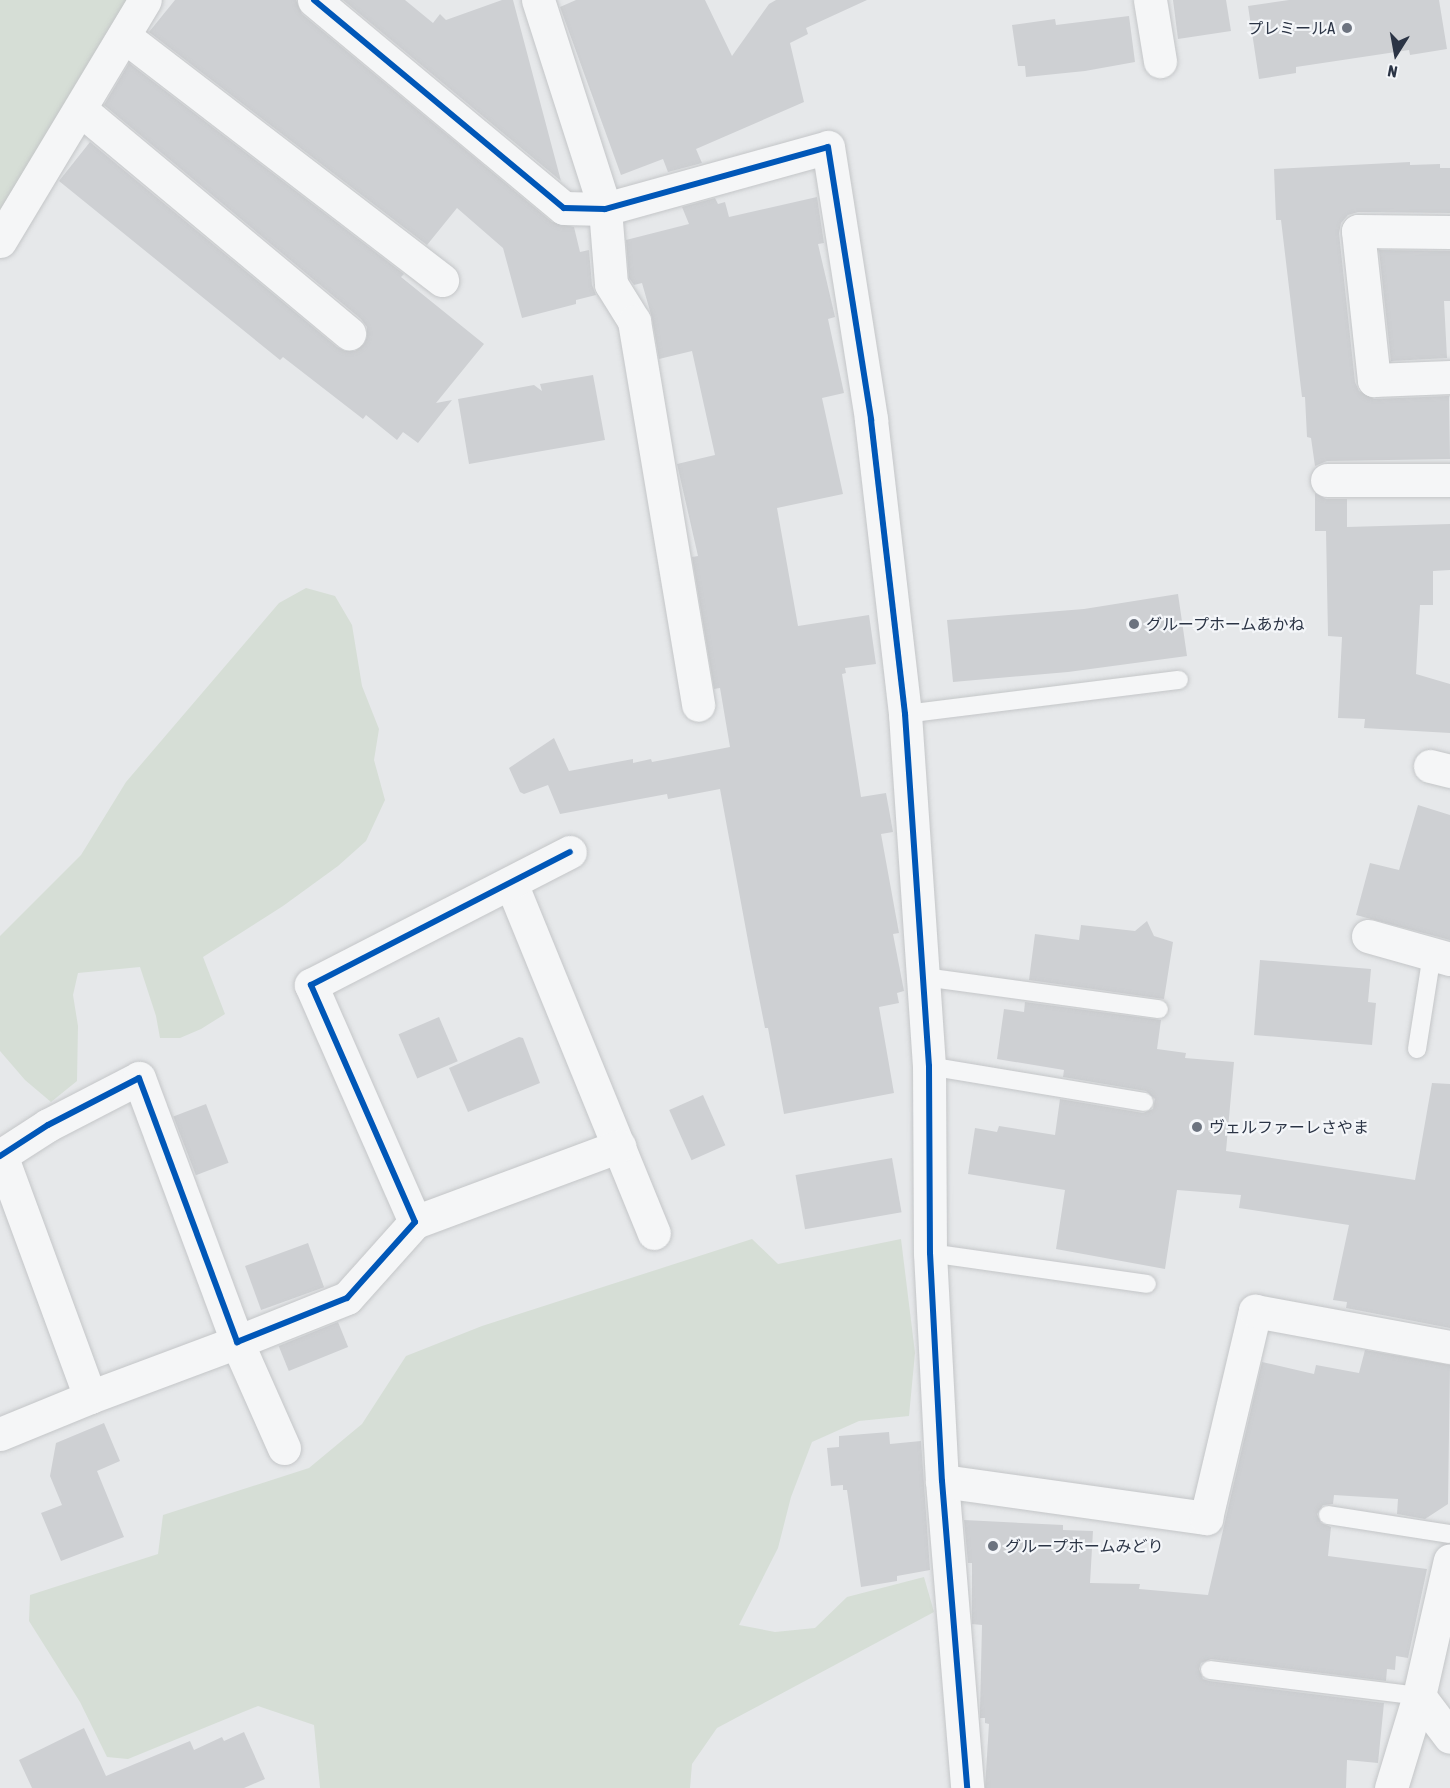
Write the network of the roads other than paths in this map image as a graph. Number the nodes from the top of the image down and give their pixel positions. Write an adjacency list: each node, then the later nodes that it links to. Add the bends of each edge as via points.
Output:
1 (145, 0): 5 (street)
2 (314, 0): 8 (street, via 564,208)
3 (538, 0): 8 (street)
4 (1150, 0): 6 (street)
5 (124, 36): 7 (street); 11 (street)
6 (1160, 61)
7 (81, 110): 10 (street); 12 (street)
8 (606, 209): 17 (street, via 611,284 633,321); 18 (street, via 828,147 871,420)
9 (1450, 232): 13 (street, via 1358,231 1374,380)
10 (0, 241)
11 (442, 280)
12 (349, 333)
13 (1450, 377)
14 (1327, 480): 15 (street)
15 (1450, 480)
16 (1179, 680): 18 (lane)
17 (698, 705)
18 (905, 714): 23 (street)
19 (570, 852): 20 (street)
20 (511, 883): 28 (street); 30 (street, via 311,986)
21 (1368, 936): 22 (street)
22 (1441, 956): 25 (lane)
23 (924, 977): 24 (lane); 26 (street)
24 (1160, 1010)
25 (1417, 1048)
26 (929, 1066): 27 (lane); 32 (street)
27 (1144, 1102)
28 (619, 1146): 30 (street); 31 (street)
29 (1, 1156): 34 (street, via 48,1125 139,1078); 36 (street)
30 (415, 1222): 34 (street, via 347,1298)
31 (654, 1233)
32 (930, 1253): 33 (lane); 39 (street)
33 (1147, 1284)
34 (237, 1342): 36 (street); 38 (street)
35 (1450, 1347): 39 (street, via 1255,1311 1206,1518)
36 (90, 1397): 37 (street)
37 (0, 1434)
38 (284, 1448)
39 (942, 1481): 46 (street)
40 (1328, 1515): 41 (lane)
41 (1450, 1534)
42 (1450, 1560): 44 (street)
43 (1210, 1670): 44 (lane)
44 (1419, 1696): 45 (street); 47 (street)
45 (1450, 1737)
46 (967, 1788)
47 (1391, 1788)

